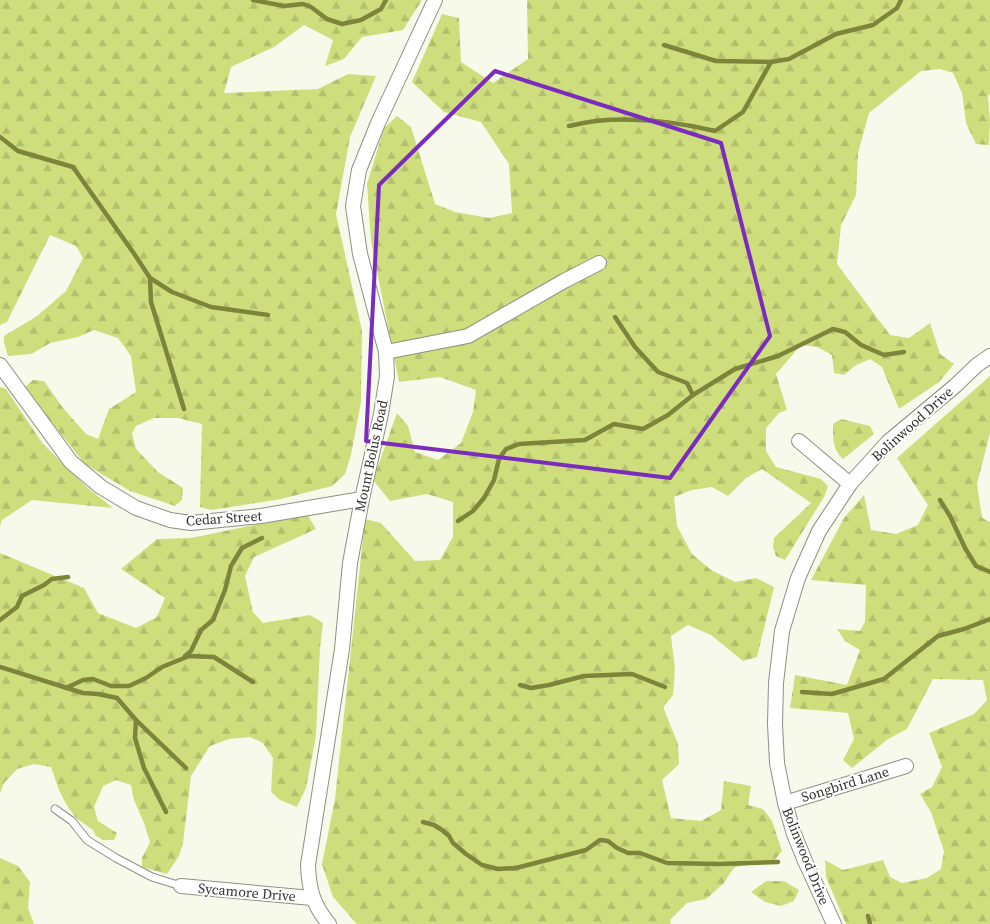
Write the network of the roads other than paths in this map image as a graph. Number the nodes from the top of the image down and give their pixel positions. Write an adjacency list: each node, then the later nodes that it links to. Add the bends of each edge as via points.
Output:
1 (435, 0): 3 (street, Mount Bolus Road, via 359,170 353,206 360,254)
2 (599, 263): 3 (street, via 468,336)
3 (386, 352): 8 (street, Mount Bolus Road, via 387,376 381,414)
4 (990, 356): 7 (street, Bolinwood Drive, via 888,442)
5 (0, 365): 8 (street, Cedar Street, via 71,462 136,508 170,520 191,523 261,516)
6 (799, 441): 7 (street)
7 (850, 484): 10 (street, Bolinwood Drive, via 819,532 798,578 782,631 775,724 777,763)
8 (362, 499): 13 (street, Mount Bolus Road, via 350,563 342,649 308,865)
9 (906, 766): 10 (street, Songbird Lane)
10 (785, 803): 15 (street, Bolinwood Drive, via 794,834)
11 (55, 809): 12 (lane, via 72,821 87,840 116,858)
12 (181, 886): 13 (street, Sycamore Drive)
13 (312, 898): 14 (street, Mount Bolus Road)
14 (329, 924)
15 (834, 924)

